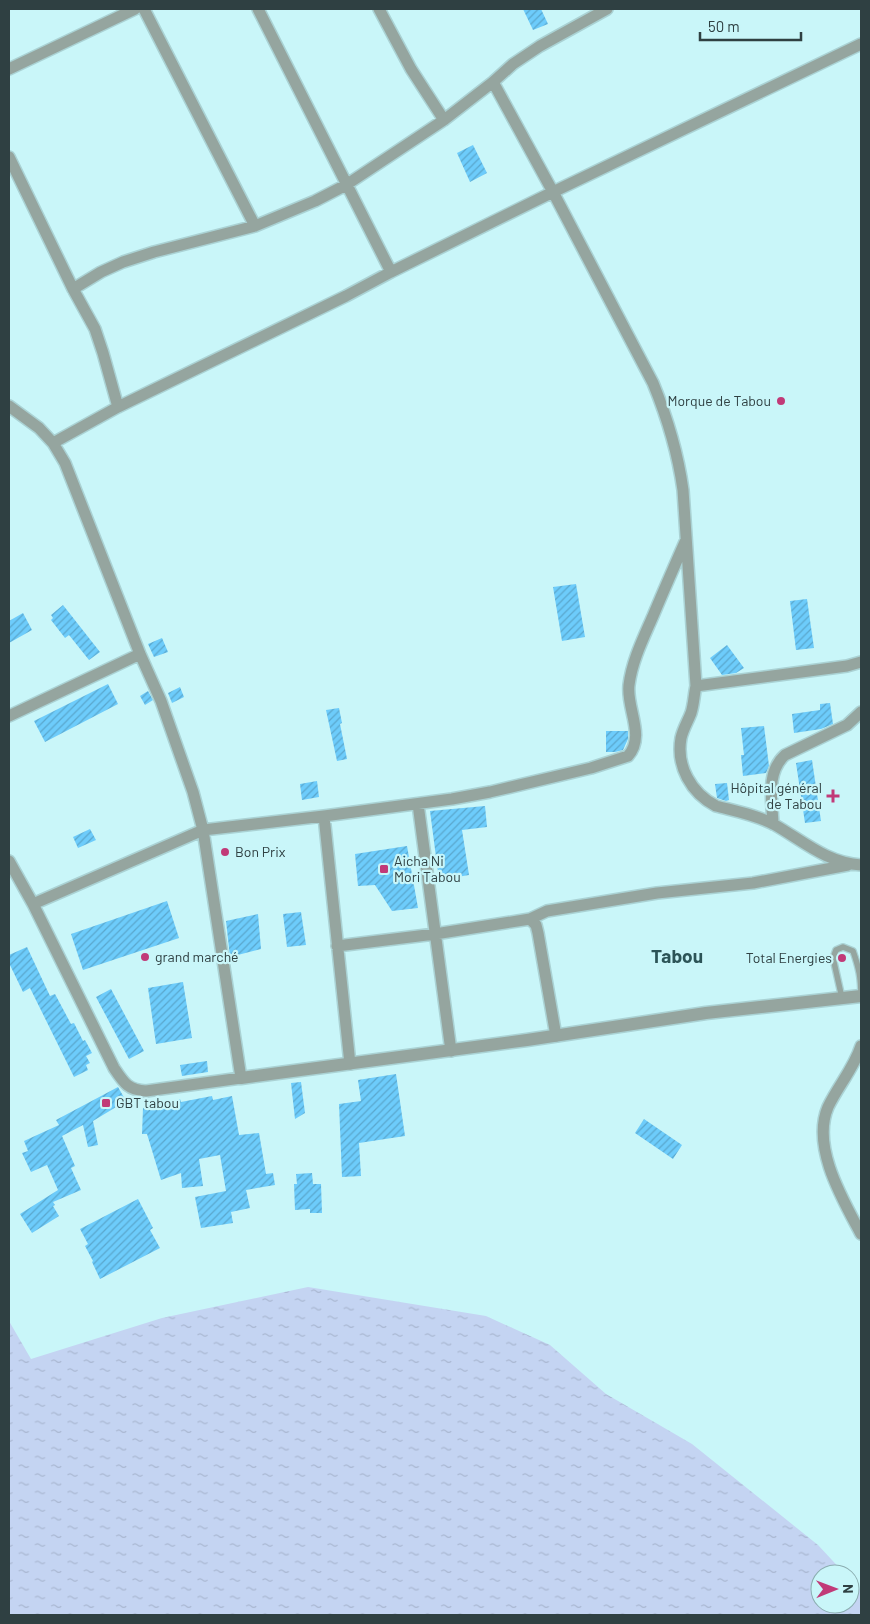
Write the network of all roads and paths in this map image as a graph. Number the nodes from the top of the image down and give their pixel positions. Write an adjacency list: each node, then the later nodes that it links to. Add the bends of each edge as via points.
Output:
1 (135, 9): 7 (street)
2 (144, 9): 13 (street)
3 (258, 9): 11 (street)
4 (379, 9): 9 (street, via 411,69)
5 (607, 9): 8 (street, via 540,46)
6 (861, 44): 12 (street)
7 (9, 70)
8 (493, 82): 9 (street); 12 (street)
9 (444, 120): 11 (street)
10 (9, 157): 15 (street)
11 (346, 185): 13 (street, via 308,205); 14 (street)
12 (553, 192): 14 (street); 19 (street, via 661,402 680,469)
13 (255, 226): 15 (street, via 123,262)
14 (391, 272): 17 (street)
15 (73, 289): 17 (street, via 95,329)
16 (9, 406): 18 (street)
17 (118, 407): 18 (street)
18 (54, 443): 20 (street, via 77,491)
19 (686, 541): 22 (street); 25 (street, via 631,672 628,692 635,742 628,756 490,792)
20 (140, 654): 24 (street); 28 (street, via 177,744)
21 (861, 662): 22 (street)
22 (696, 686): 27 (street, via 692,710 681,739 681,753 689,783 716,806)
23 (861, 712): 27 (street, via 847,725 777,762 772,777)
24 (9, 716)
25 (418, 804): 26 (street); 33 (street)
26 (324, 816): 28 (street); 34 (street)
27 (773, 824): 30 (street, via 819,853)
28 (204, 830): 31 (street); 41 (street)
29 (9, 861): 31 (street)
30 (856, 865): 32 (street, via 753,883 657,893 546,911)
31 (33, 904): 41 (street, via 114,1068 127,1085 146,1091)
32 (530, 919): 33 (street); 37 (street, via 538,933)
33 (435, 934): 34 (street); 39 (street)
34 (337, 946): 40 (street)
35 (861, 996): 36 (street); 36 (lane, via 858,963 853,951 843,947 836,950 833,958)
36 (842, 998): 37 (street)
37 (556, 1036): 39 (street)
38 (861, 1046): 42 (street, via 827,1110 824,1130 833,1178)
39 (451, 1051): 40 (street)
40 (350, 1064): 41 (street)
41 (240, 1078)
42 (861, 1234)

